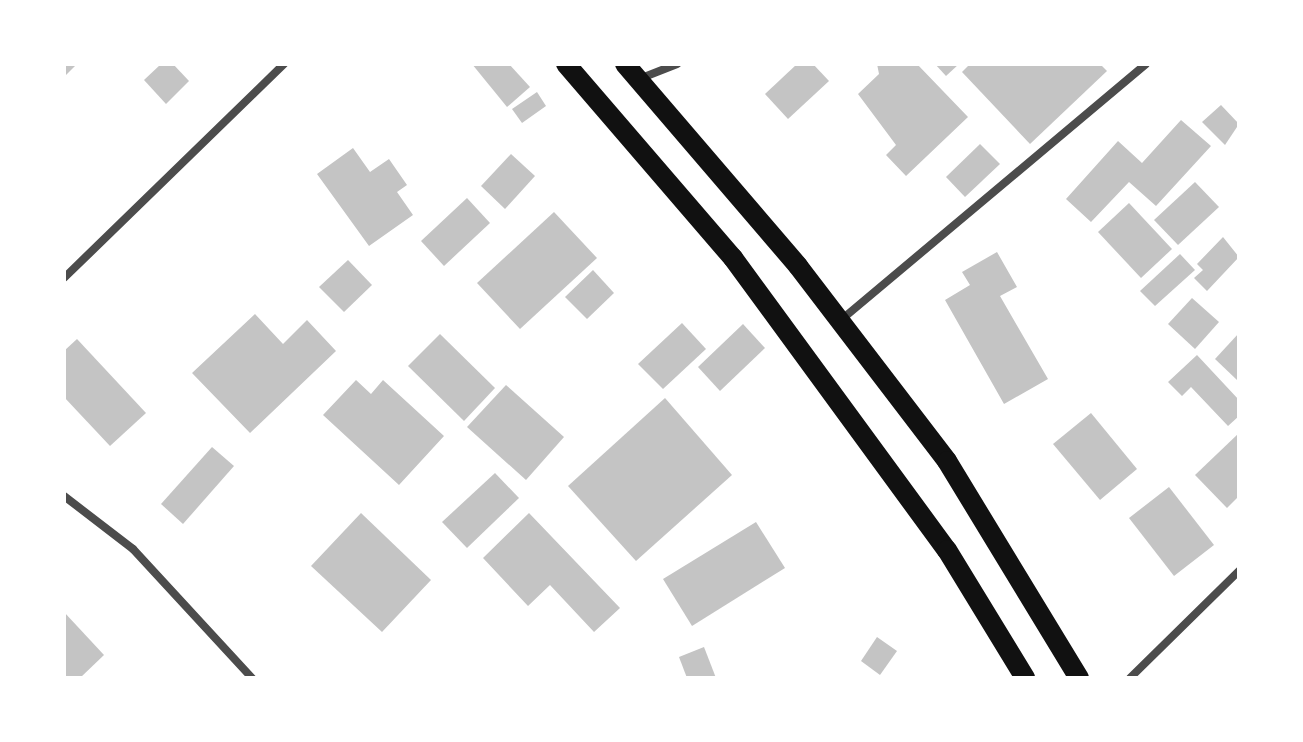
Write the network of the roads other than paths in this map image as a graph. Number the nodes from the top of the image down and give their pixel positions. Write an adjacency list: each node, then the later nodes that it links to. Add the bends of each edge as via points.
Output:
1 (284, 64): 6 (street)
2 (566, 64): 11 (main road, via 752,284 947,550)
3 (677, 64): 5 (street)
4 (1146, 64): 7 (street)
5 (631, 72): 7 (main road)
6 (64, 278)
7 (840, 321): 12 (main road, via 947,461)
8 (64, 496): 10 (street, via 133,549)
9 (1239, 571): 13 (street)
10 (252, 678)
11 (1025, 678)
12 (1079, 678)
13 (1130, 678)

